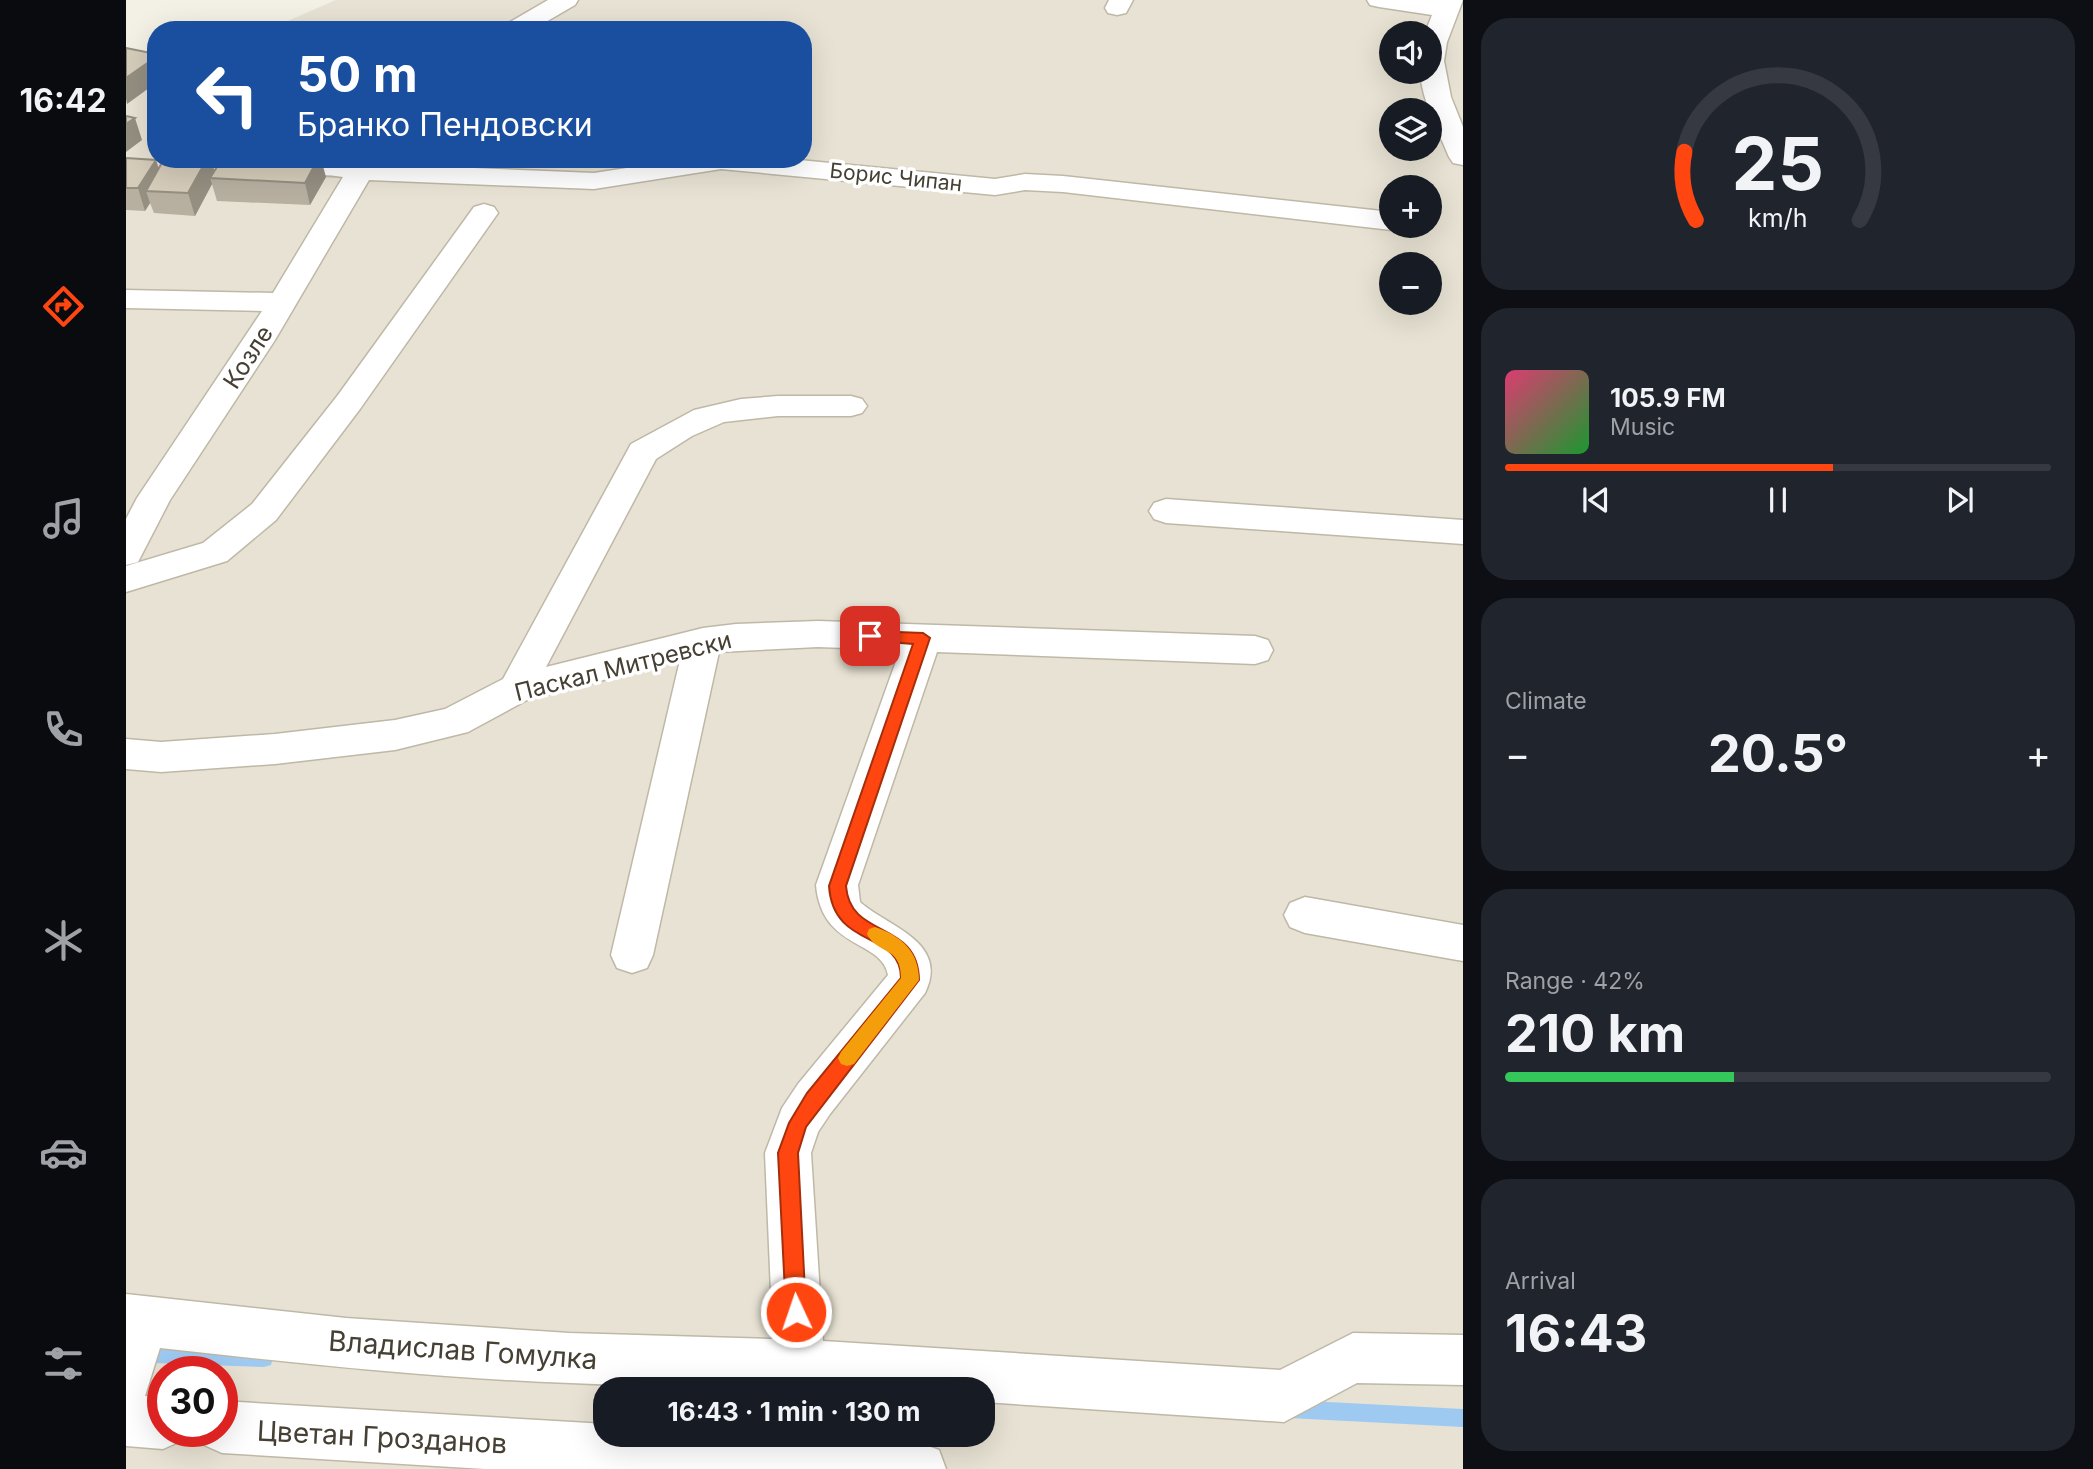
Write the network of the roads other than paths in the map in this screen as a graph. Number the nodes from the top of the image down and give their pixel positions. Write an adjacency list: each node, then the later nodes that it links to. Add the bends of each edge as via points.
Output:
1 (566, 0): 4 (street)
2 (1379, 0): 3 (street)
3 (1450, 5): 5 (street, via 1431,47 1431,67)
4 (530, 21)
5 (1463, 157)
6 (274, 168): 11 (street, Борис Чипан)
7 (361, 168): 15 (street, Козле)
8 (406, 168): 9 (street, Борис Чипан, via 594,181)
9 (680, 168)
10 (801, 168): 13 (street, Борис Чипан, via 995,187 1025,181 1063,184)
11 (243, 170)
12 (484, 214): 20 (street, via 264,512 215,552)
13 (1379, 220)
14 (126, 299): 15 (street)
15 (282, 302): 19 (street, Козле, via 154,498)
16 (851, 406): 24 (street, via 758,406 705,417 643,452)
17 (1166, 511): 18 (street)
18 (1463, 532)
19 (126, 553)
20 (126, 579)
21 (923, 638): 22 (street, Паскал Митревски, via 818,634); 23 (street, Паскал Митревски); 31 (street, via 837,886 839,903 850,920 899,948 910,964 910,980 814,1099 798,1123 788,1153)
22 (703, 641): 24 (street, Паскал Митревски); 28 (street)
23 (1255, 650)
24 (516, 690): 25 (street, Паскал Митревски, via 454,722 395,735 275,749 161,757)
25 (126, 754)
26 (1305, 915): 27 (street)
27 (1463, 943)
28 (632, 955)
29 (134, 1320): 31 (street, Владислав Гомулка, via 346,1343); 32 (street)
30 (1463, 1360): 33 (street, Владислав Гомулка, via 1353,1358 1284,1396)
31 (798, 1377)
32 (126, 1379)
33 (995, 1385)
34 (126, 1420): 35 (street)
35 (147, 1422)
36 (238, 1428): 37 (street, Цветан Грозданов)
37 (795, 1448): 38 (street, Цветан Грозданов)
38 (920, 1469)

